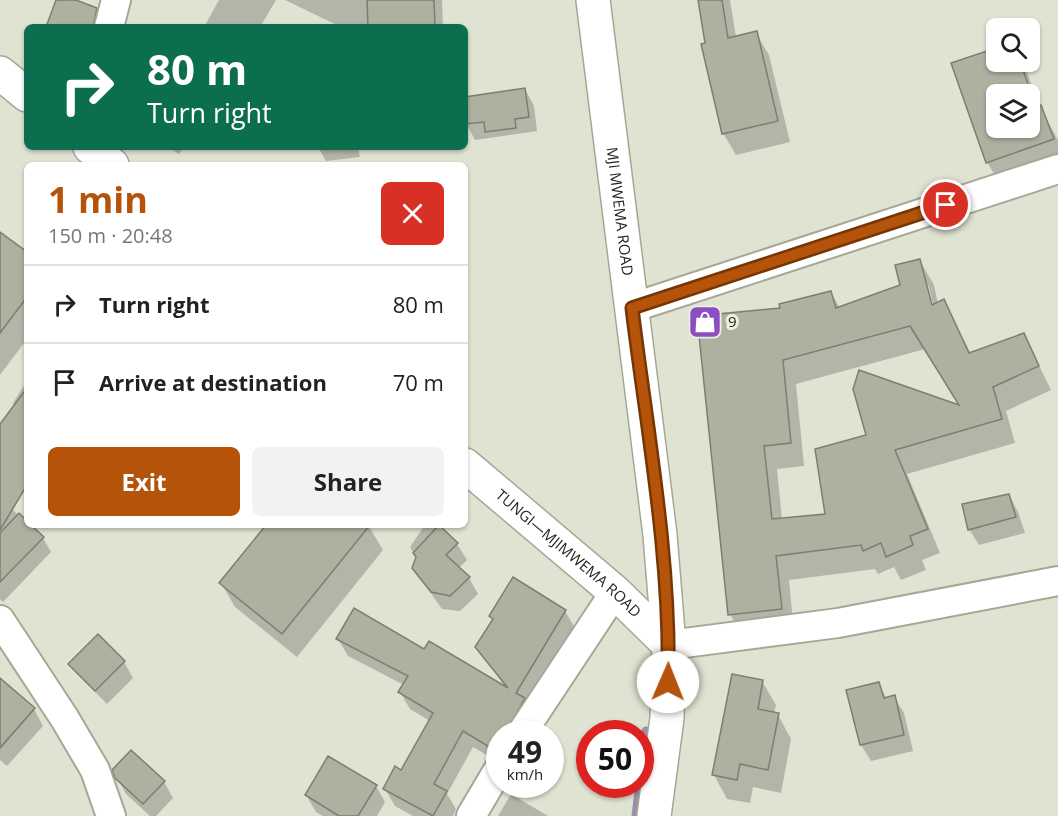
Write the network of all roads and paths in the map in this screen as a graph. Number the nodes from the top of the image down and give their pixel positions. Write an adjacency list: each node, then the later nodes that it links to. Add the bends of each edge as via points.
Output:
1 (117, 0): 3 (street)
2 (593, 0): 9 (main road, MJI MWEMA ROAD)
3 (110, 24)
4 (0, 73): 5 (main road)
5 (24, 93)
6 (94, 150): 7 (main road)
7 (108, 162)
8 (1058, 169): 9 (street)
9 (632, 308): 14 (main road, MJI MWEMA ROAD, via 660,535)
10 (468, 468): 12 (main road, TUNGI—MJIMWEMA ROAD)
11 (1058, 581): 14 (street, via 838,623)
12 (615, 592): 14 (main road, TUNGI—MJIMWEMA ROAD); 15 (street)
13 (0, 620): 17 (street, via 95,770)
14 (669, 645): 19 (main road, MJI MWEMA ROAD, via 667,718)
15 (530, 720)
16 (486, 791): 18 (street)
17 (111, 816)
18 (471, 816)
19 (654, 816)

